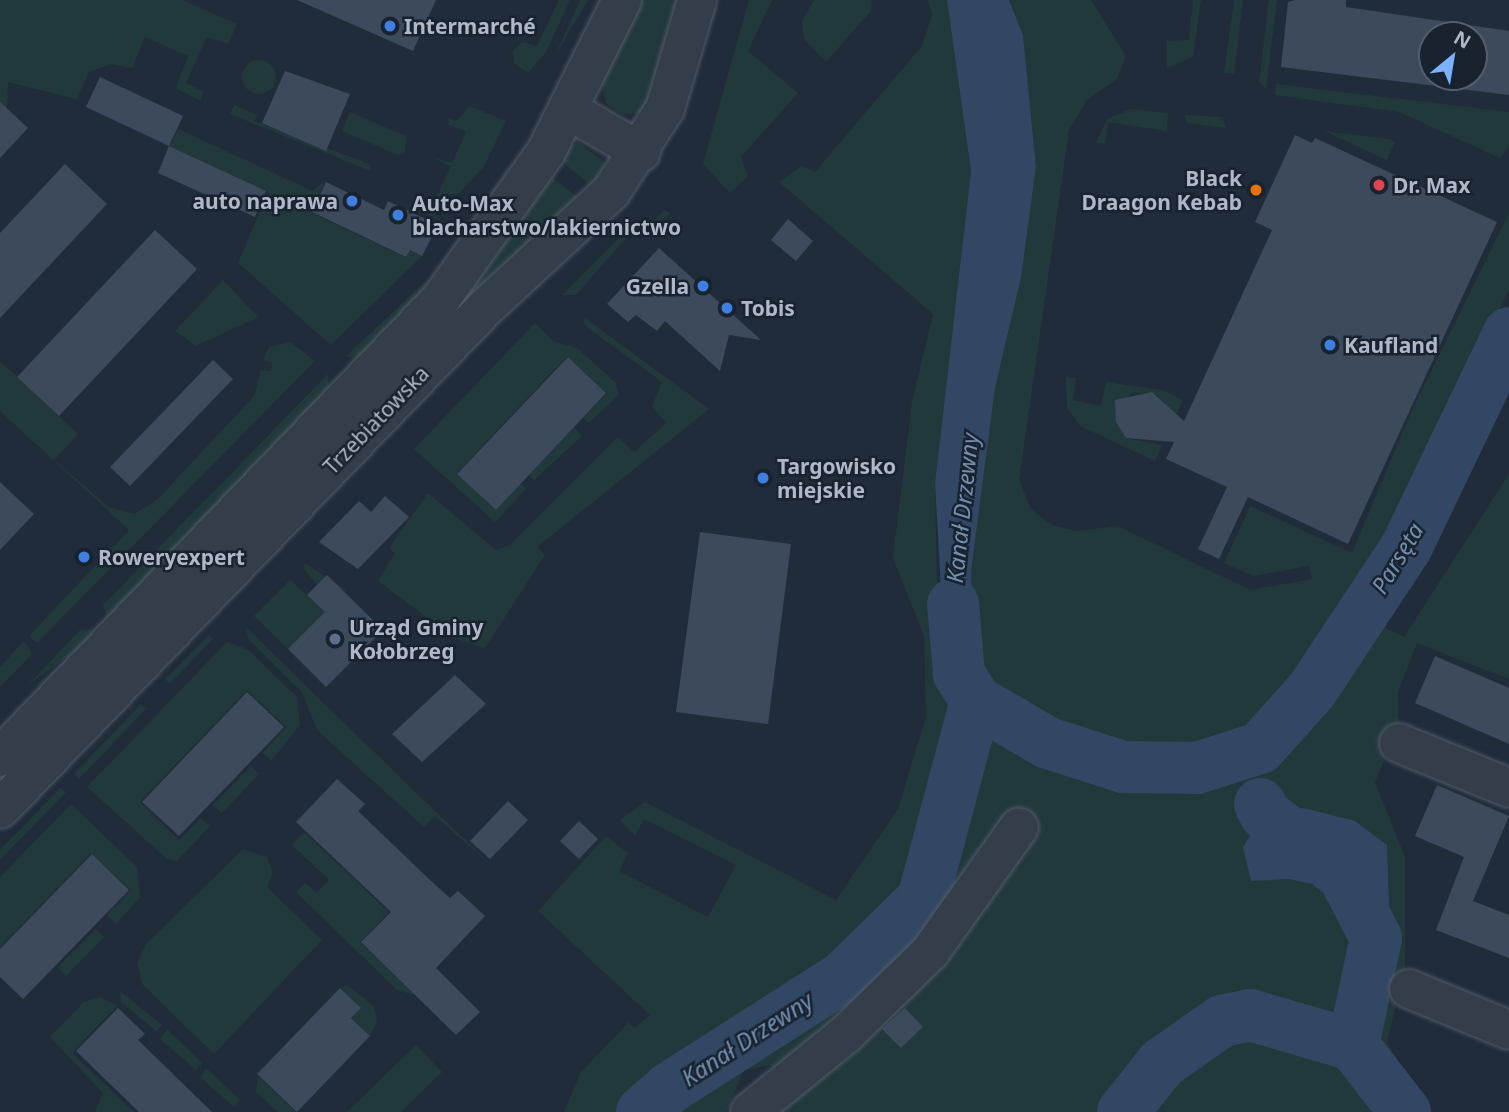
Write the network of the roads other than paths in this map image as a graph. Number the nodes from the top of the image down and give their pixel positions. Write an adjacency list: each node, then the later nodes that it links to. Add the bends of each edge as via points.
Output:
1 (622, 0): 3 (street, Trzebiatowska)
2 (697, 0): 4 (street, Trzebiatowska, via 673,87)
3 (570, 111): 4 (street); 6 (street, Trzebiatowska, via 502,220 440,300)
4 (641, 152): 8 (street, Trzebiatowska, via 605,198 475,318)
5 (1399, 743): 7 (street)
6 (0, 757)
7 (1509, 788)
8 (0, 809)
9 (1019, 827): 12 (street, via 930,952 846,1034)
10 (1409, 989): 11 (street)
11 (1509, 1030)
12 (750, 1112)

